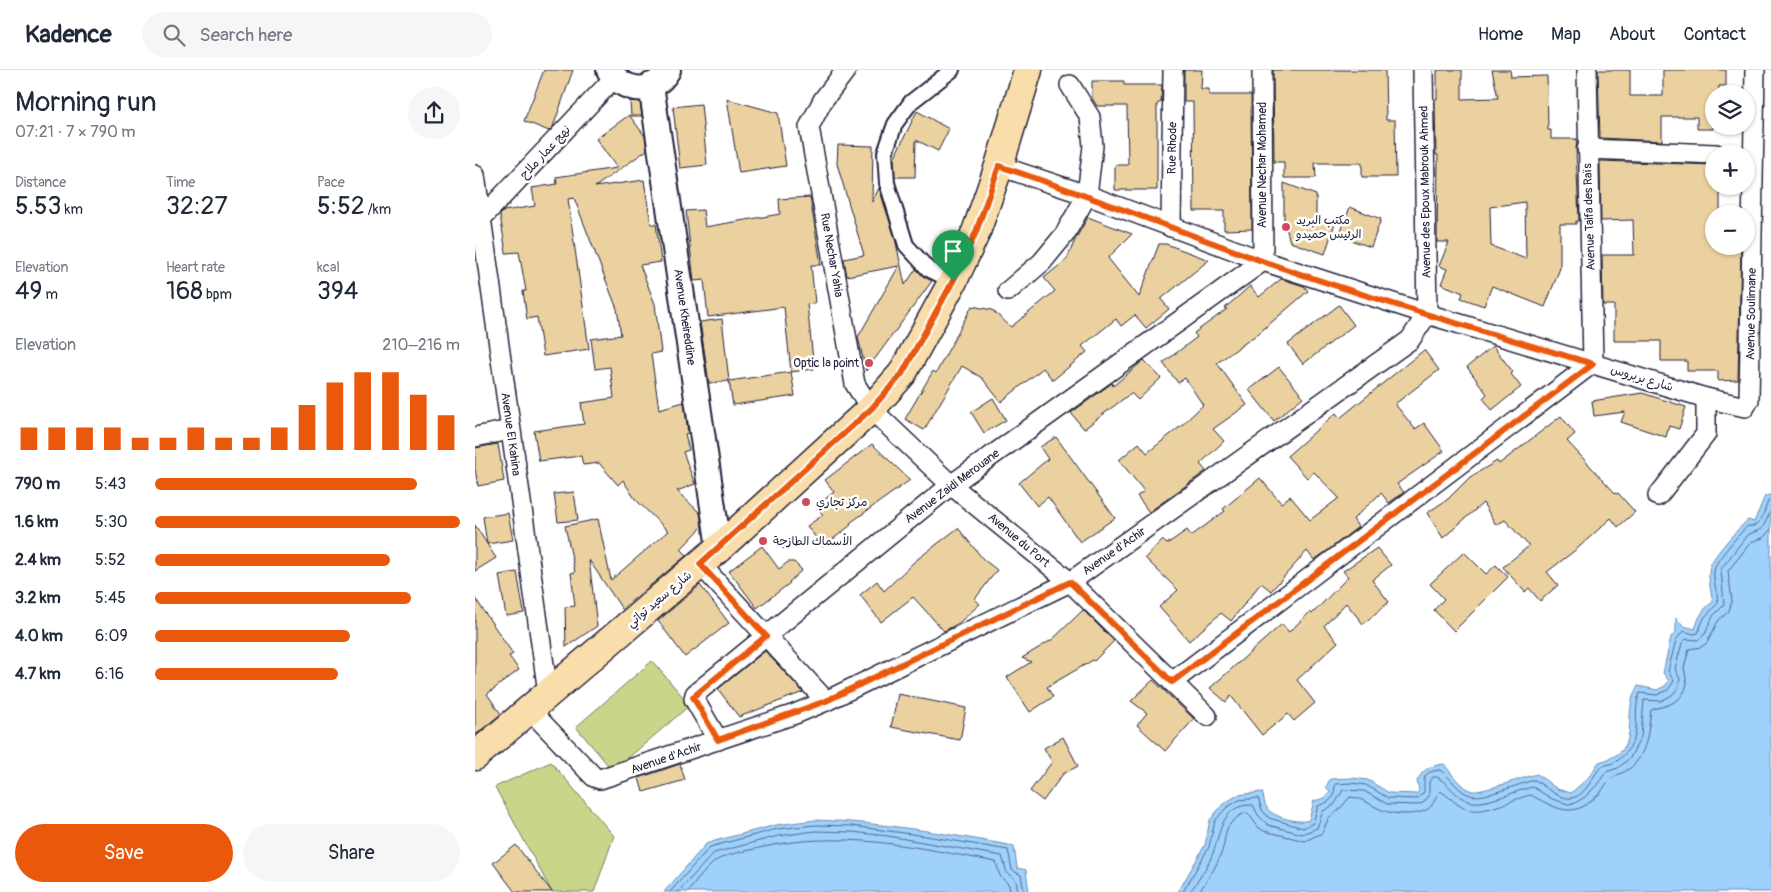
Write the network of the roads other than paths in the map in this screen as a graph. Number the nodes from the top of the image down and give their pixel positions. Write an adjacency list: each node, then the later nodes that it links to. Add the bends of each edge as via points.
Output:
1 (846, 70): 27 (street, Rue Nechar Yahia, via 823,100 809,127 855,384)
2 (952, 70): 21 (street, via 911,102 895,124 885,154 887,183 906,245 928,269)
3 (1028, 70): 15 (main road, شارع سعيد تواتي)
4 (1173, 70): 19 (street, Rue Rhode)
5 (1262, 70): 20 (street, Avenue Nechar Mohamed)
6 (1423, 70): 23 (street, Avenue des Epoux Mabrouk Ahmed)
7 (1587, 70): 12 (street, Avenue Taifa des Raïs)
8 (1755, 70): 14 (street, Avenue Soulimane)
9 (611, 74): 10 (street, via 622,84 640,89); 18 (street, نهج عمار ملاح)
10 (659, 78): 32 (street, Avenue Kheireddine)
11 (1070, 86): 17 (street, via 1090,117 1093,146)
12 (1587, 149): 13 (street); 24 (street, Avenue Taifa des Raïs)
13 (1705, 154)
14 (1757, 156): 26 (street, Avenue Soulimane, via 1749,400)
15 (999, 166): 17 (street, شارع بربروس); 21 (main road, شارع سعيد تواتي, via 976,232)
16 (475, 175): 18 (street, Avenue El Kahina)
17 (1087, 195): 19 (street, شارع بربروس); 22 (street, via 1065,234 1042,262)
18 (478, 223): 28 (street, Avenue El Kahina)
19 (1171, 227): 20 (street, شارع بربروس)
20 (1263, 261): 23 (street, شارع بربروس); 30 (street, Avenue Zaidi Merouane)
21 (953, 281): 27 (main road, شارع سعيد تواتي, via 902,374)
22 (1008, 291)
23 (1427, 314): 24 (street, شارع بربروس); 33 (street, Avenue d'Achir, via 1410,340)
24 (1593, 364): 25 (street, شارع بربروس); 35 (street)
25 (1706, 398): 26 (street, شارع بربروس); 31 (street, via 1706,434)
26 (1745, 407)
27 (871, 409): 30 (street, Avenue du Port); 32 (main road, شارع سعيد تواتي)
28 (510, 430): 29 (street); 36 (street, Avenue El Kahina)
29 (475, 437)
30 (951, 484): 33 (street, Avenue du Port); 34 (street, Avenue Zaidi Merouane)
31 (1658, 496)
32 (709, 556): 34 (street); 36 (main road, شارع سعيد تواتي)
33 (1070, 582): 35 (street, Avenue du Port); 37 (street, Avenue d'Achir)
34 (766, 636): 37 (street); 39 (street, Avenue Zaidi Merouane, via 693,697)
35 (1172, 682): 38 (street, Avenue du Port)
36 (538, 701): 39 (street, Avenue d'Achir, via 594,777 600,780); 40 (main road, شارع سعيد تواتي)
37 (826, 701): 39 (street, Avenue d'Achir)
38 (1207, 716)
39 (718, 740)
40 (478, 750)

